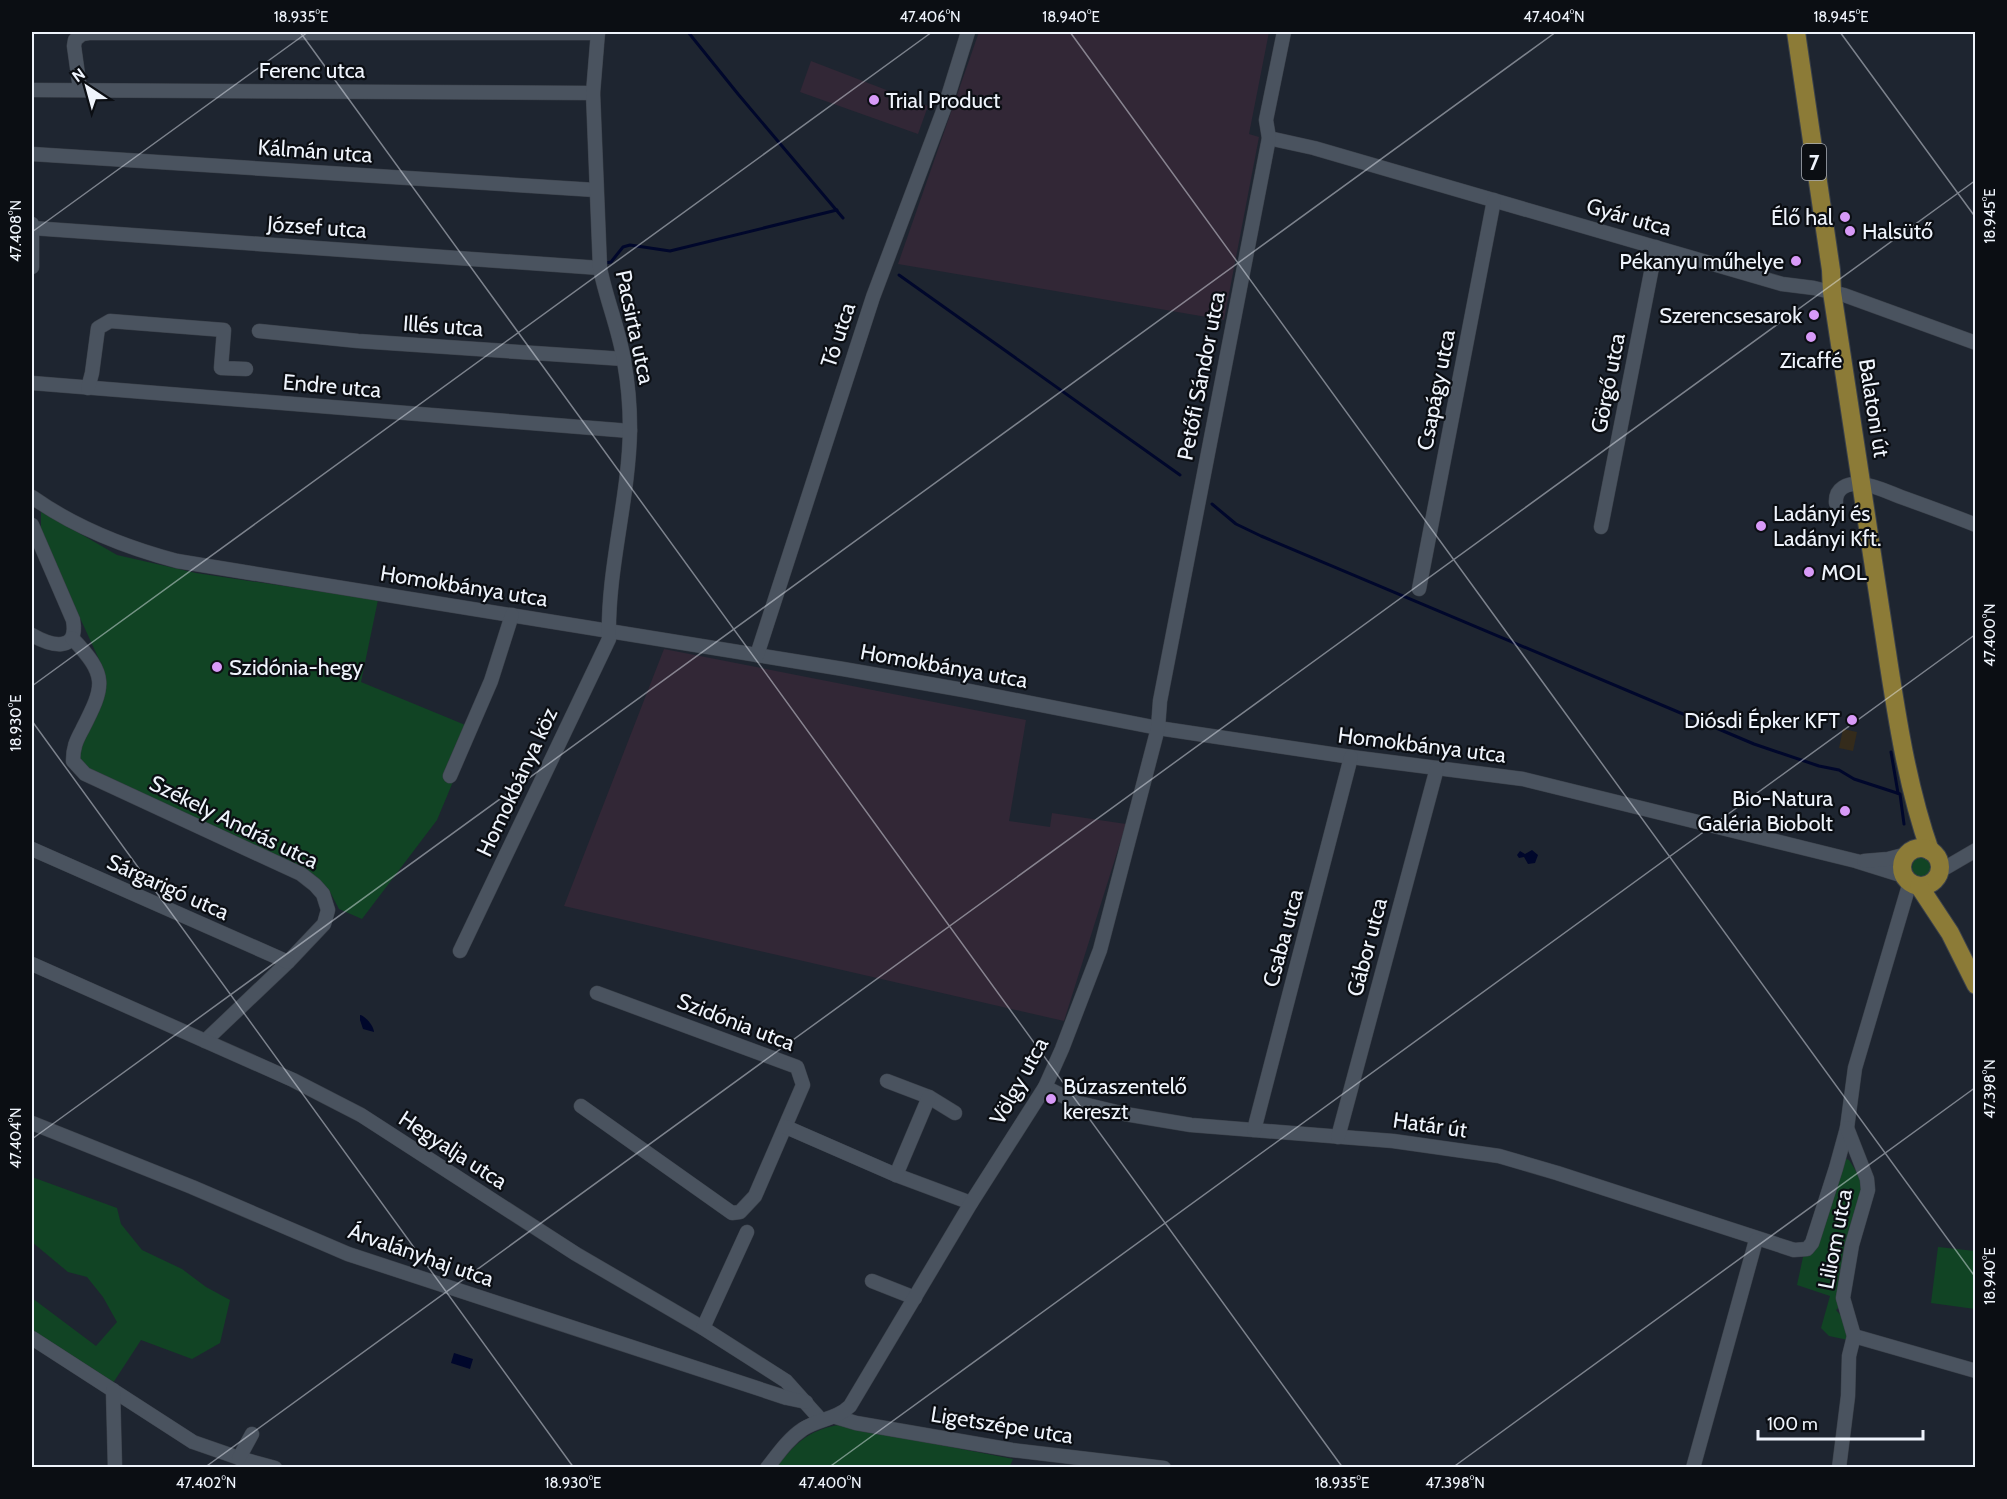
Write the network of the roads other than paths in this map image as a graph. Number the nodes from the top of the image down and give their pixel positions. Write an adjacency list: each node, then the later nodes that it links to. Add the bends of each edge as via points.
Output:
1 (598, 32): 5 (street, via 89,33 75,40 74,46); 7 (street, Pacsirta utca)
2 (968, 32): 35 (street, Tó utca, via 945,106 873,297)
3 (1284, 32): 8 (street, Petőfi Sándor utca, via 1266,120)
4 (1796, 32): 16 (main road, Balatoni út / 7)
5 (80, 89): 6 (street, Ferenc utca); 7 (street, Ferenc utca)
6 (32, 90)
7 (593, 93): 10 (street, Pacsirta utca)
8 (1269, 138): 11 (street, Gyár utca); 36 (street, Petőfi Sándor utca, via 1160,701)
9 (32, 154): 10 (street, Kálmán utca)
10 (595, 190): 15 (street, Pacsirta utca)
11 (1494, 200): 13 (street, Gyár utca); 30 (street, Csapágy utca)
12 (32, 226): 14 (street); 15 (street, József utca)
13 (1656, 247): 16 (street, Gyár utca, via 1782,284); 29 (street, Görgő utca)
14 (32, 267)
15 (600, 268): 19 (street, Pacsirta utca)
16 (1832, 292): 18 (street, Gyár utca); 24 (main road, Balatoni út / 7)
17 (259, 331): 19 (street, Illés utca)
18 (1976, 343)
19 (624, 359): 23 (street, Pacsirta utca)
20 (246, 369): 22 (street, via 221,368 224,330 110,321 98,328)
21 (32, 383): 22 (street, Endre utca)
22 (88, 388): 23 (street, Endre utca)
23 (630, 431): 32 (street, Pacsirta utca, via 623,513 608,607)
24 (1861, 484): 26 (street, via 1846,485 1836,495); 28 (street); 40 (main road, Balatoni út / 7)
25 (33, 502): 31 (street, Homokbánya utca, via 100,536 177,561)
26 (1836, 503)
27 (32, 525): 34 (street, via 73,620)
28 (1976, 525)
29 (1601, 527)
30 (1419, 589)
31 (512, 615): 32 (street, Homokbánya utca); 39 (street, via 490,681)
32 (609, 631): 35 (street, Homokbánya utca); 49 (street, Homokbánya köz, via 609,639)
33 (32, 638): 34 (street, via 53,645 65,644)
34 (72, 638): 50 (street, Székely András utca, via 98,670 101,687 73,748 74,761 85,774 301,874 323,894 328,910 324,924)
35 (757, 655): 36 (street, Homokbánya utca)
36 (1158, 728): 37 (street, Homokbánya utca); 56 (street, Völgy utca, via 1100,951)
37 (1351, 757): 38 (street, Homokbánya utca); 63 (street, Csaba utca)
38 (1437, 768): 45 (street, Homokbánya utca, via 1563,788); 64 (street, Gábor utca)
39 (450, 776)
40 (1911, 790): 43 (main road, Balatoni út / 7); 44 (main road, Balatoni út / 7)
41 (32, 849): 50 (street, Sárgarigó utca)
42 (1976, 850): 46 (street)
43 (1930, 851): 44 (main road, via 1917,849); 46 (main road, 7, via 1939,863)
44 (1908, 854): 45 (street, Homokbánya utca); 47 (main road, 7, via 1902,867)
45 (1856, 861): 47 (street, Homokbánya utca)
46 (1938, 875): 47 (main road, via 1929,884); 48 (main road, 7)
47 (1911, 881): 48 (main road, 7); 62 (street, Liliom utca, via 1855,1068)
48 (1950, 933): 52 (main road, 7)
49 (460, 951)
50 (288, 962): 54 (street, Székely András utca)
51 (32, 964): 54 (street, Hegyalja utca)
52 (1976, 985)
53 (597, 993): 61 (street, Szidónia utca, via 796,1067 803,1085)
54 (205, 1041): 72 (street, Hegyalja utca, via 361,1115 576,1254)
55 (887, 1081): 57 (street)
56 (1045, 1087): 63 (street, Határ út, via 1075,1101 1125,1114); 66 (street, Völgy utca)
57 (929, 1097): 59 (street); 65 (street)
58 (581, 1106): 61 (street, Szidónia utca, via 732,1213 740,1212 755,1196)
59 (955, 1113)
60 (32, 1123): 77 (street, Árvalányhaj utca, via 348,1254)
61 (786, 1127): 65 (street)
62 (1846, 1128): 69 (street, Liliom utca, via 1812,1243); 73 (street, Liliom utca, via 1868,1190 1852,1245 1843,1298)
63 (1254, 1130): 64 (street, Határ út)
64 (1338, 1137): 68 (street, Határ út, via 1499,1156)
65 (896, 1175): 66 (street)
66 (971, 1203): 71 (street, Völgy utca)
67 (747, 1232): 72 (street)
68 (1756, 1240): 69 (street, Határ út); 86 (street)
69 (1802, 1251)
70 (872, 1281): 71 (street)
71 (915, 1298): 78 (street, Völgy utca, via 850,1406)
72 (704, 1328): 77 (street, Hegyalja utca, via 786,1381)
73 (1854, 1336): 75 (street); 87 (street, Liliom utca)
74 (32, 1338): 76 (street)
75 (1976, 1371)
76 (113, 1390): 81 (street, via 193,1442); 82 (street)
77 (806, 1402): 79 (street, Hegyalja utca)
78 (836, 1417): 79 (street); 85 (street, Ligetszépe utca, via 1012,1450)
79 (821, 1420): 84 (street, via 790,1440)
80 (252, 1434): 81 (street)
81 (239, 1458): 83 (street)
82 (114, 1467)
83 (275, 1467)
84 (767, 1467)
85 (1164, 1467)
86 (1693, 1467)
87 (1839, 1467)

